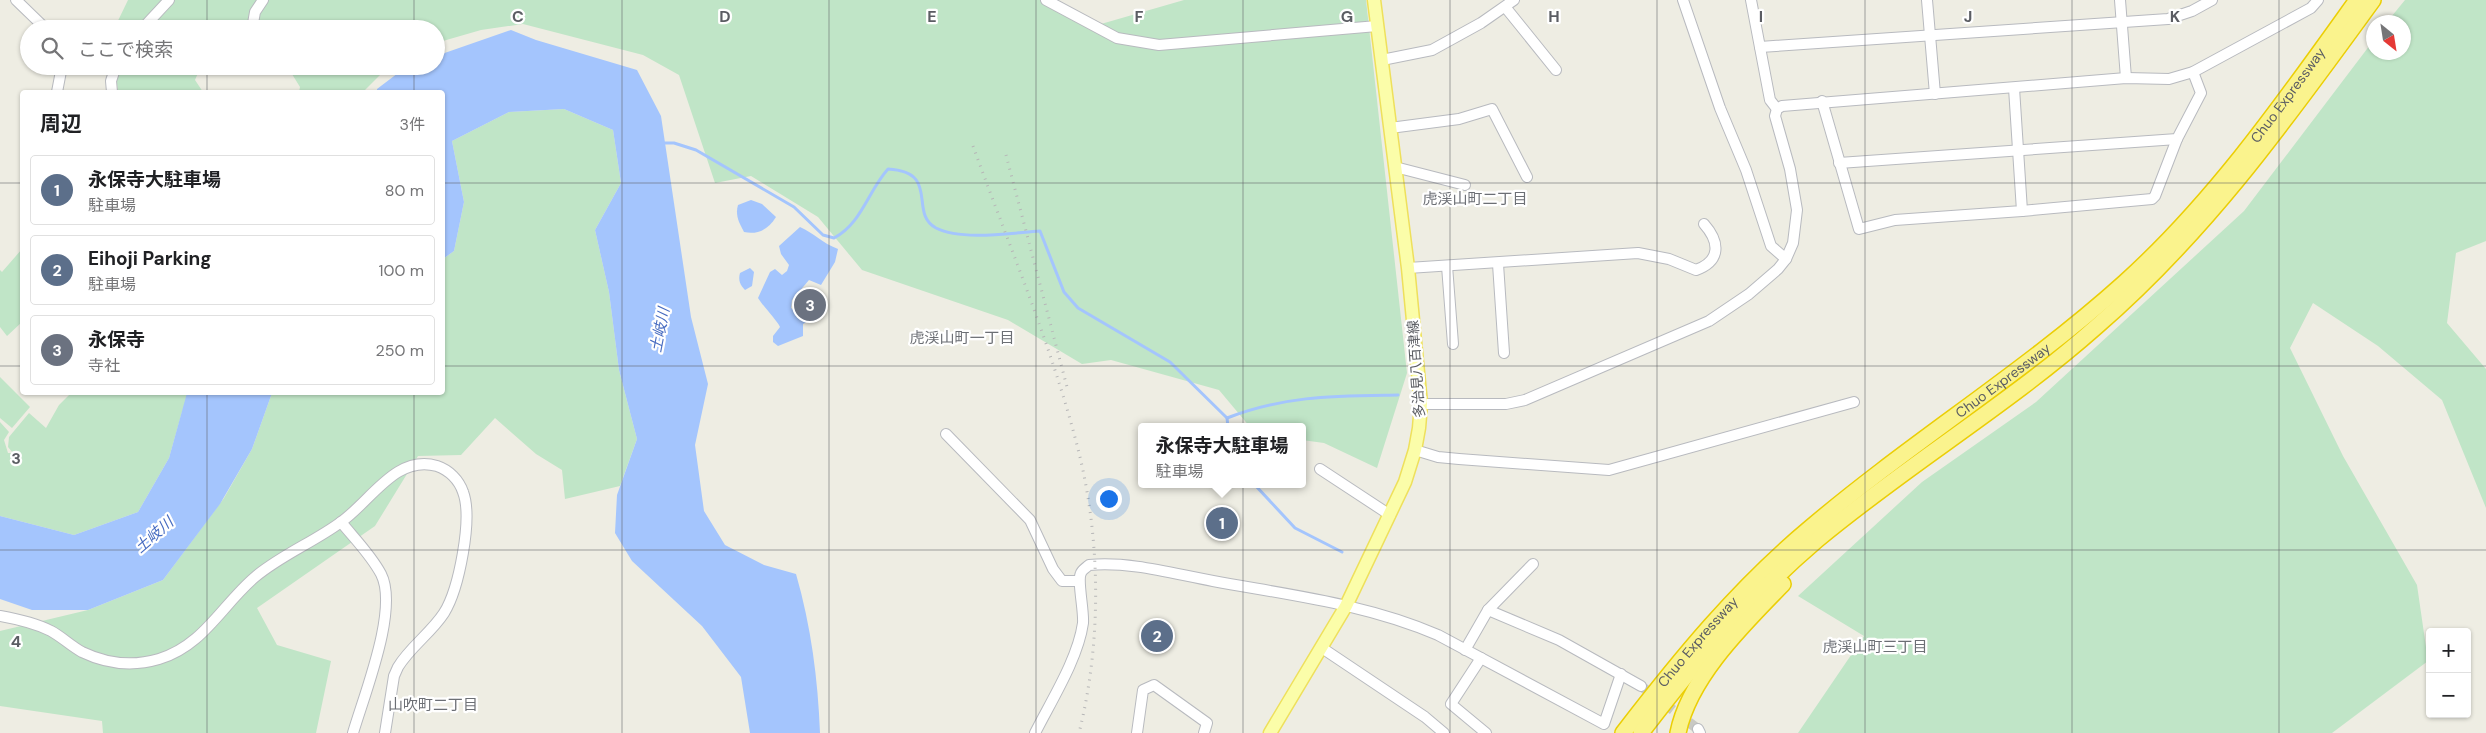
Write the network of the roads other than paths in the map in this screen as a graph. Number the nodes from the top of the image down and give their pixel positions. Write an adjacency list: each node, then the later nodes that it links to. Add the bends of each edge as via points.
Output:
1 (16, 0): 16 (street)
2 (169, 0): 17 (street)
3 (263, 0): 18 (street)
4 (1046, 0): 20 (street, via 1117,38 1159,45)
5 (1374, 0): 20 (main road, 多治見八百津線)
6 (1514, 0): 15 (street)
7 (1683, 0): 44 (street, via 1771,246)
8 (1751, 0): 22 (street)
9 (1927, 0): 21 (street)
10 (2120, 0): 19 (street)
11 (2212, 0): 19 (street, via 2168,19)
12 (2318, 0): 25 (street, via 2311,8)
13 (2357, 0): 76 (highway, Chuo Expressway, via 2243,154 2164,245 2044,351 1842,502 1778,555 1695,641)
14 (2373, 0): 55 (highway, Chuo Expressway, via 2254,163 2173,255 2053,363)
15 (1506, 8): 23 (street, via 1432,50); 24 (street)
16 (37, 20)
17 (150, 20)
18 (254, 20)
19 (2122, 22): 21 (street); 28 (street)
20 (1377, 26): 23 (main road, 多治見八百津線)
21 (1930, 35): 22 (street); 32 (street)
22 (1760, 47): 34 (street, via 1770,100)
23 (1382, 60): 35 (main road, 多治見八百津線)
24 (1556, 70)
25 (2193, 72): 28 (street, via 2168,78); 36 (street, via 2201,93)
26 (60, 75): 30 (street)
27 (113, 75): 31 (street)
28 (2126, 78): 29 (street)
29 (2014, 88): 32 (street); 37 (street)
30 (57, 90)
31 (112, 90)
32 (1934, 94): 33 (street)
33 (1822, 101): 34 (street); 38 (street)
34 (1777, 109): 44 (street, via 1775,116 1790,169 1797,210 1793,243)
35 (1390, 128): 39 (main road, 多治見八百津線); 40 (street, via 1459,119 1492,109)
36 (2177, 140): 37 (street); 42 (street, via 2152,199)
37 (2018, 151): 38 (street); 42 (street)
38 (1839, 164): 42 (street, via 1859,229 1895,220)
39 (1395, 166): 41 (street); 47 (main road, 多治見八百津線)
40 (1527, 177)
41 (1465, 185)
42 (2022, 211)
43 (1704, 224): 45 (street, via 1714,235 1715,256 1710,265 1696,270 1669,259 1638,253)
44 (1786, 259): 51 (street, via 1749,294 1709,321 1525,400 1506,404)
45 (1498, 264): 46 (street); 49 (street)
46 (1447, 266): 47 (street); 48 (street)
47 (1408, 268): 51 (main road, 多治見八百津線)
48 (1453, 344)
49 (1504, 352)
50 (1854, 402): 53 (street, via 1609,470 1438,457)
51 (1421, 404): 53 (main road, 多治見八百津線)
52 (946, 434): 59 (street, via 1030,520 1062,581)
53 (1415, 450): 56 (main road, 多治見八百津線)
54 (1320, 469): 56 (street)
55 (1906, 472): 77 (highway, Chuo Expressway, via 1818,540 1758,595 1706,651); 78 (highway, via 1827,540 1741,630 1701,680)
56 (1390, 514): 60 (main road, 多治見八百津線)
57 (342, 522): 62 (street, via 256,576 212,625 186,648 160,659 136,665 108,662 82,652 51,631 23,620); 69 (street, via 376,565 387,594 383,629); 70 (street, via 394,473 413,465 428,463 448,471 461,486 465,498 460,572 455,588 437,623 403,659 394,676)
58 (1533, 564): 61 (street)
59 (1079, 582): 60 (street, via 1081,572 1089,564 1100,564 1147,569); 71 (street, via 1083,602 1077,646)
60 (1346, 606): 63 (main road, 多治見八百津線); 64 (street, via 1412,624)
61 (1488, 610): 64 (street); 66 (street, via 1559,640)
62 (0, 616)
63 (1322, 648): 68 (main road, 多治見八百津線); 74 (street)
64 (1466, 650): 65 (street)
65 (1481, 658): 66 (street, via 1604,724); 75 (street, via 1451,704)
66 (1621, 674): 67 (street)
67 (1641, 686)
68 (1274, 731)
69 (352, 733)
70 (385, 733)
71 (1035, 733)
72 (1137, 733): 73 (street, via 1143,690 1154,685 1208,723)
73 (1204, 733)
74 (1444, 733)
75 (1486, 733)
76 (1623, 733)
77 (1641, 733)
78 (1678, 733)

